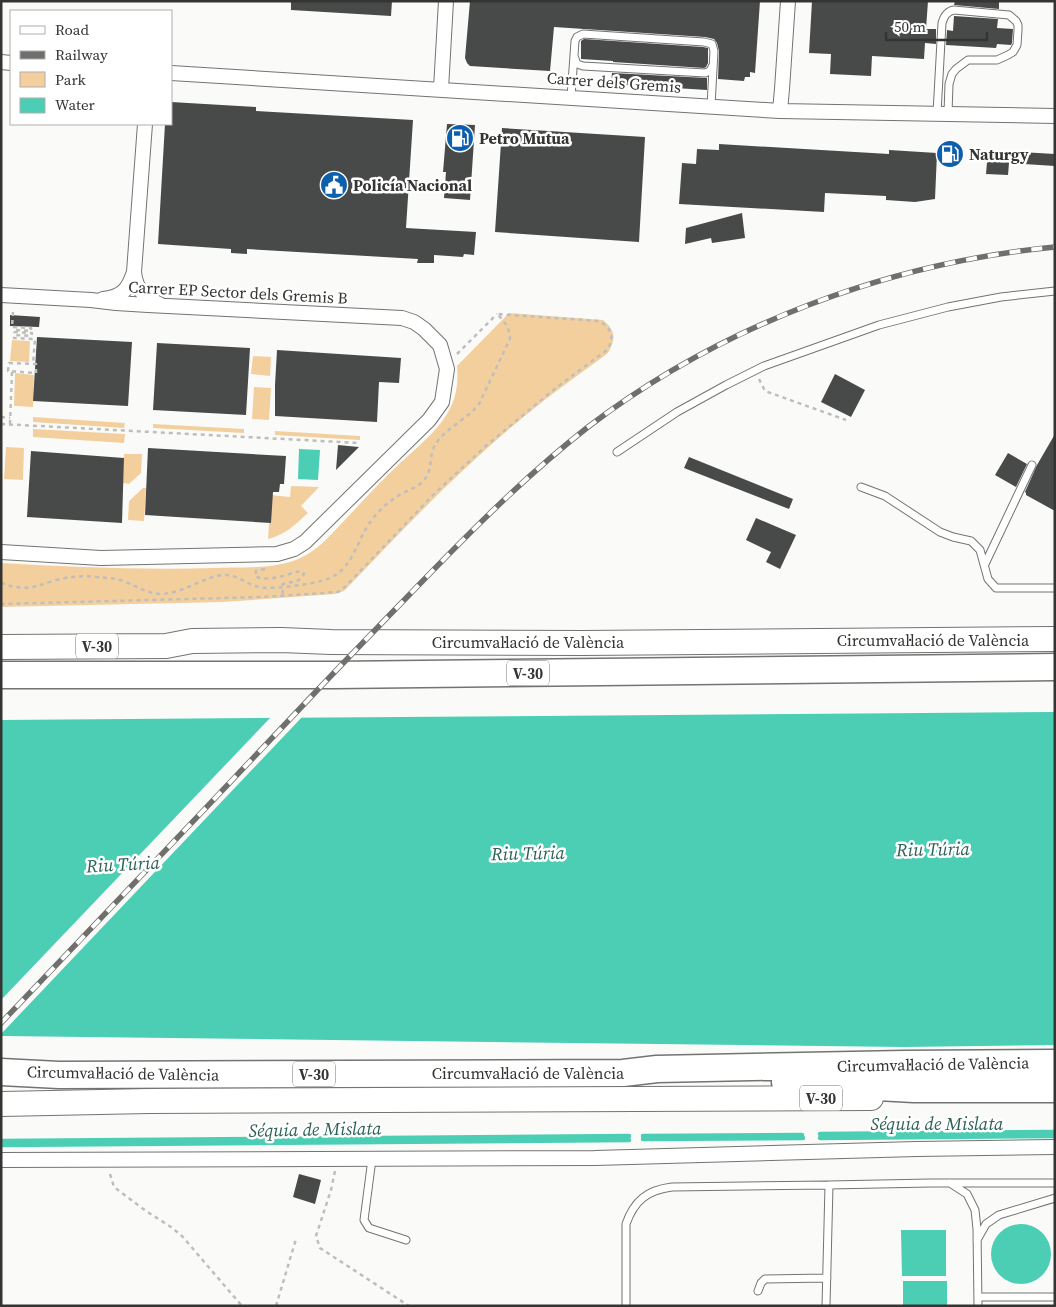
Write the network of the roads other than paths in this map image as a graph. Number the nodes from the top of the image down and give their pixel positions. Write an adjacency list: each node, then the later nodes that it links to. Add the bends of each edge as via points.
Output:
1 (446, 1): 6 (street)
2 (788, 1): 9 (street)
3 (574, 56): 4 (lane, via 577,64 584,66 705,73); 4 (lane, via 576,37 583,34 708,43 714,47); 7 (lane)
4 (714, 64): 8 (lane)
5 (172, 73): 6 (street, Carrer dels Gremis)
6 (441, 89): 7 (street, Carrer dels Gremis)
7 (571, 97): 8 (street, Carrer dels Gremis)
8 (711, 106): 9 (street, Carrer dels Gremis)
9 (780, 111): 10 (street, Carrer dels Gremis)
10 (943, 113): 10 (lane, via 952,74 960,65 968,60 997,60 1012,52 1017,45 1018,30 1014,18 1004,14 954,10 944,16); 11 (street, Carrer dels Gremis)
11 (1055, 116)
12 (145, 125): 13 (street)
13 (134, 272): 16 (street, via 127,288 120,294); 17 (street, via 143,294)
14 (1055, 290): 18 (lane, via 948,307 879,325 764,366 677,412)
15 (1, 295): 16 (street, Carrer EP Sector dels Gremis B)
16 (91, 300): 17 (street, Carrer EP Sector dels Gremis B)
17 (163, 306): 21 (street, Carrer EP Sector dels Gremis B, via 402,318 414,322 440,345 450,364 442,402 429,420 305,542 294,549 279,554 101,558)
18 (617, 452)
19 (1032, 465): 22 (lane)
20 (861, 487): 22 (lane, via 885,496 940,532 971,541 980,550)
21 (1, 552)
22 (985, 564): 23 (lane, via 988,579 996,588)
23 (1055, 588)
24 (1, 635): 26 (highway, via 165,635)
25 (1055, 639): 26 (highway, Circumval·lació de València / V-30)
26 (192, 641): 27 (highway, Circumval·lació de València / V-30, via 166,646)
27 (1, 647)
28 (1055, 667): 29 (highway, Circumval·lació de València / V-30, via 335,675)
29 (1, 675)
30 (1055, 1063): 32 (highway, Circumval·lació de València / V-30, via 657,1069)
31 (1, 1072): 32 (highway, Circumval·lació de València / V-30, via 60,1075)
32 (623, 1073): 33 (highway, via 658,1080 914,1089)
33 (1055, 1090)
34 (1055, 1096): 35 (highway, Circumval·lació de València / V-30)
35 (1, 1104)
36 (1055, 1147): 37 (street, via 595,1158)
37 (372, 1159): 38 (street); 43 (lane, via 364,1220 369,1228)
38 (1, 1160)
39 (950, 1183): 40 (lane); 41 (lane); 44 (lane, via 966,1194 975,1210)
40 (1055, 1183)
41 (829, 1185): 45 (lane); 49 (lane, via 672,1186 649,1193 630,1212 626,1224)
42 (1055, 1198): 44 (lane, via 1000,1215 986,1224)
43 (406, 1240)
44 (977, 1240): 47 (lane)
45 (827, 1278): 46 (lane, via 765,1279); 50 (lane)
46 (758, 1291)
47 (978, 1297): 48 (lane); 51 (lane)
48 (1055, 1297)
49 (626, 1306)
50 (826, 1306)
51 (978, 1306)

